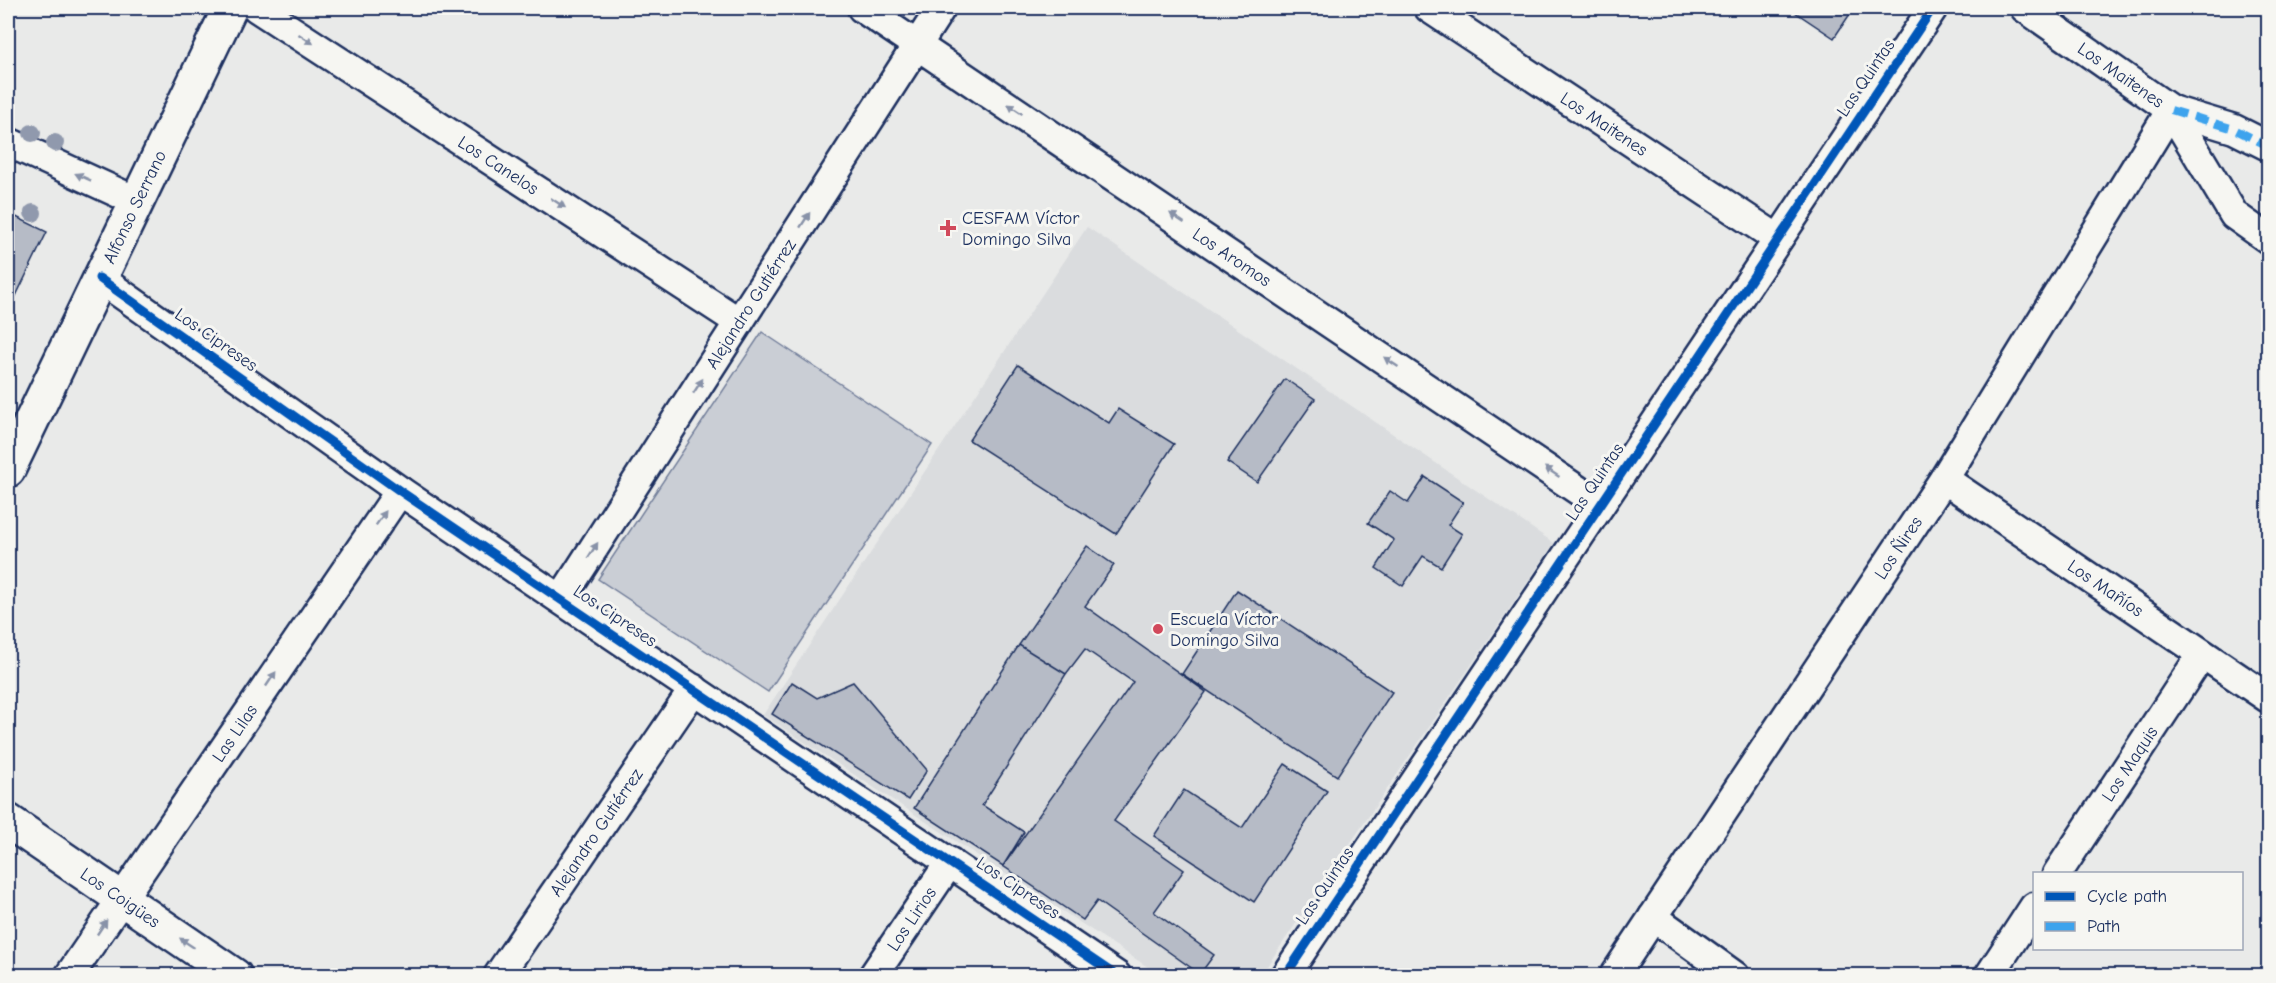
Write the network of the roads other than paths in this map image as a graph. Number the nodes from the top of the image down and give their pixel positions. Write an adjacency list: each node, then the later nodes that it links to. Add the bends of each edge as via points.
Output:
1 (230, 8): 12 (street, Alfonso Serrano)
2 (257, 8): 16 (street, Los Canelos, one-way to 16)
3 (862, 8): 8 (street, Los Aromos)
4 (941, 8): 8 (street, Alejandro Gutiérrez)
5 (1429, 8): 13 (street, Los Maitenes)
6 (1933, 8): 13 (street, Las Quintas)
7 (2025, 8): 9 (street, Los Maitenes)
8 (918, 44): 16 (street, Alejandro Gutiérrez, one-way to 8); 20 (street, Los Aromos, one-way to 8)
9 (2171, 110): 11 (street, via 2206,118); 14 (street, Los Maitenes, via 2234,215); 18 (street, Los Ñires)
10 (8, 142): 12 (street, one-way to 10)
11 (2268, 146)
12 (136, 201): 15 (street, Alfonso Serrano)
13 (1778, 239): 20 (street, Las Quintas)
14 (2268, 239)
15 (99, 278): 17 (street, Alfonso Serrano); 19 (street, Los Cipreses)
16 (739, 322): 21 (street, Alejandro Gutiérrez, one-way to 16)
17 (8, 470)
18 (1944, 479): 22 (street, Los Mañíos); 30 (street, Los Ñires)
19 (400, 491): 21 (street, Los Cipreses); 28 (street, Las Lilas, one-way to 19)
20 (1600, 505): 36 (street, Las Quintas)
21 (561, 599): 23 (street, Los Cipreses)
22 (2202, 654): 24 (street, Los Mañíos); 27 (street, Los Maquis)
23 (694, 689): 26 (street, Los Cipreses); 33 (street, Alejandro Gutiérrez)
24 (2268, 698)
25 (8, 821): 28 (street, Los Coigües)
26 (950, 862): 34 (street, Los Lirios); 35 (street, Los Cipreses)
27 (2058, 872)
28 (122, 898): 31 (street, Las Lilas, one-way to 28); 32 (street, Los Coigües, one-way to 28)
29 (2033, 909): 39 (street)
30 (1653, 917): 37 (street, Los Ñires); 38 (street)
31 (69, 975)
32 (236, 975)
33 (498, 975)
34 (873, 975)
35 (1117, 975)
36 (1285, 975)
37 (1614, 975)
38 (1735, 975)
39 (1989, 975)

